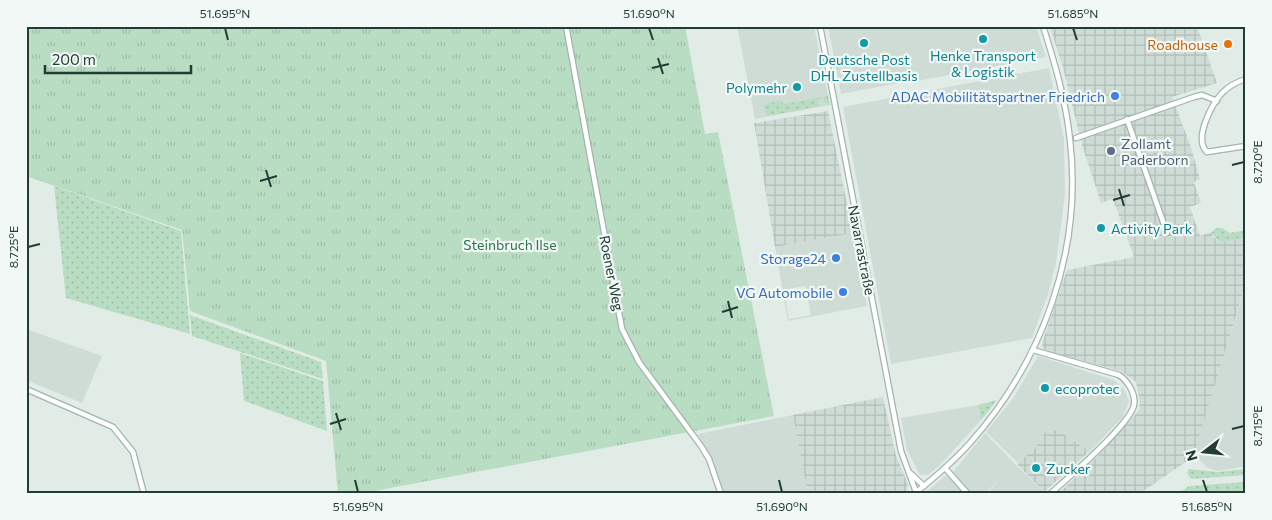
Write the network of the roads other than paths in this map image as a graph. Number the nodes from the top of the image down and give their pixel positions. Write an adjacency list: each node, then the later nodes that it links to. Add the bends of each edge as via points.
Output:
1 (566, 26): 17 (street, Roener Weg, via 622,329 639,362 709,459)
2 (820, 26): 13 (street, Navarrastraße, via 898,434)
3 (1043, 26): 10 (street, via 1060,81 1067,118 1072,195 1061,273)
4 (1246, 79): 5 (street, via 1234,83)
5 (1217, 100): 6 (street, via 1202,95); 8 (street, via 1201,138 1204,150 1212,152)
6 (1127, 119): 7 (street); 9 (street)
7 (1076, 138)
8 (1246, 146)
9 (1167, 233)
10 (1033, 350): 12 (street, via 995,412); 19 (street, via 1119,376 1125,379 1133,394 1134,405 1126,419)
11 (26, 389): 16 (street, via 113,427 132,452)
12 (945, 468): 14 (street); 18 (street)
13 (909, 472): 14 (street, Navarrastraße); 15 (street, Navarrastraße)
14 (924, 486): 15 (street)
15 (915, 493)
16 (144, 494)
17 (721, 494)
18 (968, 494)
19 (1050, 494)

